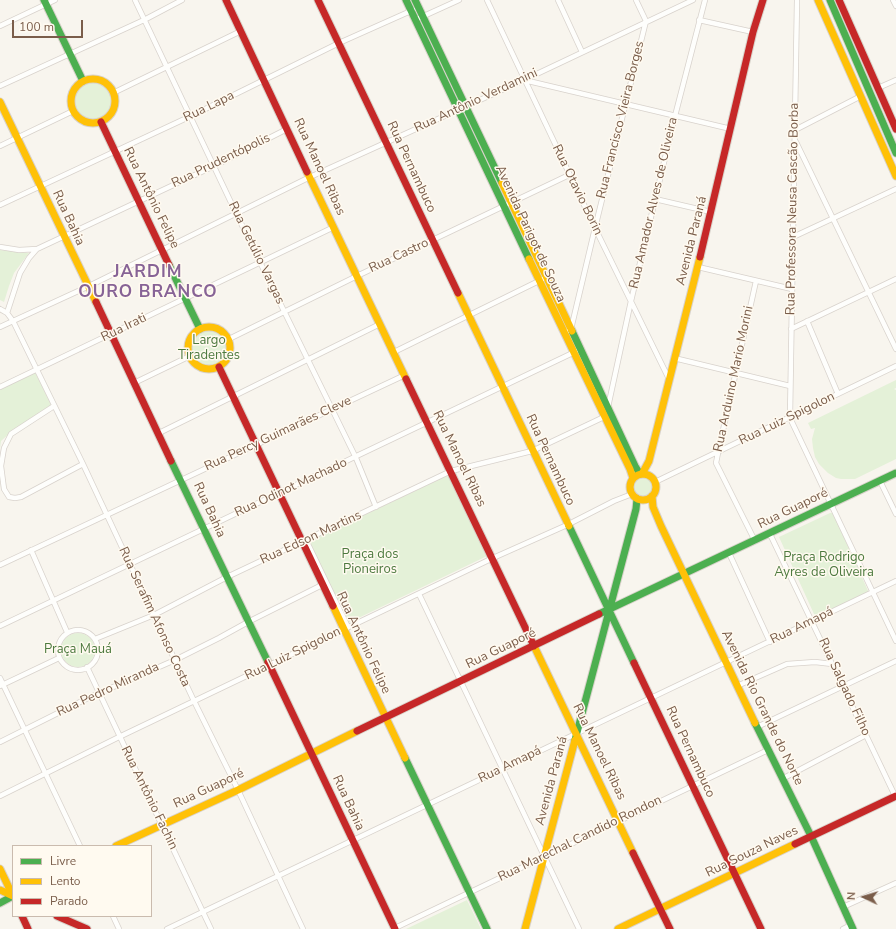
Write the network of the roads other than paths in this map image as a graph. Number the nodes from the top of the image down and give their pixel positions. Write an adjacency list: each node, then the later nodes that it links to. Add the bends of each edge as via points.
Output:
1 (55, 0): 20 (street)
2 (135, 0): 26 (street, Rua Getúlio Vargas)
3 (182, 0): 26 (street)
4 (226, 0): 32 (street, Rua Manoel Ribas)
5 (318, 0): 33 (street, Rua Pernambuco)
6 (406, 0): 24 (street, Avenida Parigot de Souza)
7 (415, 0): 23 (street, Avenida Parigot de Souza)
8 (459, 0): 25 (street)
9 (487, 0): 38 (street, Rua Otavio Borin)
10 (558, 0): 34 (street)
11 (636, 0): 29 (street)
12 (693, 0): 29 (street, Rua Antônio Verdamini)
13 (704, 0): 28 (street, Rua Amador Alves de Oliveira)
14 (759, 0): 31 (street, Avenida Paraná)
15 (763, 0): 31 (street, Avenida Paraná)
16 (797, 0): 56 (street, Rua Professora Neusa Cascão Borba)
17 (818, 0): 44 (street)
18 (839, 0): 42 (street)
19 (893, 0): 22 (street)
20 (45, 2): 30 (street); 35 (street)
21 (830, 2): 62 (street)
22 (896, 6)
23 (418, 8): 24 (street, Rua Lapa); 25 (street, Avenida Parigot de Souza)
24 (411, 11): 27 (street, Avenida Parigot de Souza); 33 (street, Rua Lapa)
25 (423, 17): 27 (street); 47 (street, Avenida Parigot de Souza)
26 (144, 20): 35 (street); 36 (street, Rua Getúlio Vargas)
27 (415, 20): 48 (street, Avenida Parigot de Souza)
28 (699, 20): 31 (street); 51 (street, Rua Amador Alves de Oliveira)
29 (646, 21): 34 (street, Rua Antônio Verdamini); 46 (street, Rua Francisco Vieira Borges)
30 (0, 26)
31 (754, 29): 55 (street, Avenida Paraná)
32 (241, 31): 36 (street); 37 (street, Rua Manoel Ribas)
33 (338, 44): 37 (street, Rua Lapa); 59 (street, Rua Pernambuco)
34 (582, 52): 38 (street, Rua Antônio Verdamini)
35 (70, 53): 40 (street); 41 (street)
36 (167, 67): 43 (street); 50 (street, Rua Getúlio Vargas)
37 (264, 79): 50 (street, Rua Lapa); 53 (street, Rua Manoel Ribas)
38 (524, 80): 46 (street); 47 (street, Rua Antônio Verdamini); 64 (street, Rua Otavio Borin)
39 (896, 80): 42 (street)
40 (83, 81): 43 (street, via 97,79 109,86); 49 (street, via 73,91)
41 (0, 86)
42 (878, 88): 54 (street)
43 (113, 93): 52 (street, via 115,99 112,113)
44 (861, 96): 56 (street); 65 (street)
45 (0, 102): 57 (street, Rua Bahia)
46 (625, 105): 51 (street); 78 (street, Rua Francisco Vieira Borges)
47 (465, 106): 48 (street, Rua Antônio Verdamini); 71 (street, Avenida Parigot de Souza)
48 (458, 109): 59 (street, Rua Antônio Verdamini); 73 (street, Avenida Parigot de Souza)
49 (73, 111): 52 (street, via 82,121 95,124); 57 (street)
50 (191, 116): 61 (street, Rua Lapa); 63 (street, Rua Getúlio Vargas)
51 (675, 116): 55 (street); 69 (street, Rua Amador Alves de Oliveira)
52 (101, 122): 61 (street, Rua Antônio Felipe)
53 (287, 129): 63 (street, Rua Prudentópolis); 66 (street, Rua Manoel Ribas)
54 (896, 129)
55 (731, 130): 74 (street, Avenida Paraná)
56 (795, 130): 58 (street, Rua Professora Neusa Cascão Borba)
57 (17, 138): 60 (street); 67 (street, Rua Bahia)
58 (795, 139): 76 (street); 80 (street, Rua Professora Neusa Cascão Borba)
59 (386, 143): 66 (street, Rua Antônio Verdamini); 81 (street, Rua Pernambuco)
60 (0, 146)
61 (116, 152): 67 (street, Rua Lapa); 70 (street, Rua Antônio Felipe)
62 (896, 152)
63 (214, 166): 70 (street, Rua Prudentópolis); 75 (street, Rua Getúlio Vargas)
64 (569, 174): 71 (street, Rua Castro); 78 (street, Rua Otavio Borin)
65 (896, 176)
66 (310, 177): 75 (street, Rua Antônio Verdamini); 77 (street, Rua Manoel Ribas)
67 (40, 187): 72 (street, Rua Lapa); 79 (street, Rua Bahia)
68 (896, 189): 76 (street)
69 (655, 199): 74 (street); 96 (street, Rua Amador Alves de Oliveira)
70 (139, 200): 79 (street, Rua Prudentópolis); 84 (street, Rua Antônio Felipe)
71 (511, 202): 73 (street, Rua Castro); 88 (street, Avenida Parigot de Souza)
72 (0, 205)
73 (504, 206): 81 (street, Rua Castro); 90 (street, Avenida Parigot de Souza)
74 (711, 212): 86 (street, Avenida Paraná)
75 (236, 213): 84 (street, Rua Antônio Verdamini); 85 (street, Rua Getúlio Vargas)
76 (833, 219): 80 (street); 94 (street)
77 (334, 227): 85 (street, Rua Irati); 87 (street, Rua Manoel Ribas)
78 (595, 228): 96 (street, Rua Otavio Borin); 107 (street, Rua Francisco Vieira Borges)
79 (64, 237): 83 (street, Rua Prudentópolis); 92 (street, Rua Bahia)
80 (793, 237): 93 (street, Rua Professora Neusa Cascão Borba)
81 (432, 240): 87 (street, Rua Castro); 100 (street, Rua Pernambuco)
82 (0, 248): 83 (street, Rua Prudentópolis)
83 (36, 249): 99 (street, via 20,273)
84 (163, 249): 92 (street, Rua Antônio Verdamini); 95 (street, Rua Antônio Felipe)
85 (260, 262): 95 (street, Rua Irati); 98 (street, Rua Getúlio Vargas)
86 (698, 268): 91 (street); 116 (street, Avenida Paraná)
87 (357, 276): 98 (street, Rua Castro); 103 (street, Rua Manoel Ribas)
88 (547, 277): 90 (street); 107 (street, Avenida Parigot de Souza)
89 (896, 278): 94 (street)
90 (540, 281): 100 (street); 108 (street, Avenida Parigot de Souza)
91 (756, 281): 93 (street); 121 (street, Rua Arduino Mario Morini)
92 (87, 287): 101 (street, Rua Antônio Verdamini); 109 (street, Rua Bahia)
93 (792, 289): 105 (street, Rua Professora Neusa Cascão Borba)
94 (868, 292): 102 (street); 111 (street)
95 (186, 298): 106 (street, Rua Antônio Felipe); 109 (street, Rua Irati)
96 (631, 301): 123 (street, Rua Otavio Borin); 131 (street, Rua Amador Alves de Oliveira)
97 (0, 309): 99 (street, Rua Serafim Afonso Costa)
98 (284, 312): 110 (street, Rua Castro); 117 (street, Rua Getúlio Vargas)
99 (7, 313): 101 (street, Rua Serafim Afonso Costa)
100 (468, 316): 113 (street); 127 (street, Rua Pernambuco)
101 (13, 321): 104 (street, Rua Antônio Verdamini); 120 (street, Rua Serafim Afonso Costa)
102 (807, 321): 105 (street); 128 (street)
103 (380, 324): 113 (street, Rua Manoel Ribas); 117 (street)
104 (0, 327)
105 (791, 328): 125 (street, Rua Professora Neusa Cascão Borba)
106 (200, 329): 110 (street, via 220,329); 115 (street, via 191,338)
107 (571, 329): 108 (street); 112 (street, Avenida Parigot de Souza)
108 (564, 333): 114 (street, Avenida Parigot de Souza)
109 (110, 335): 120 (street, Rua Irati); 124 (street, Rua Bahia)
110 (229, 339): 119 (street, via 231,345 228,358)
111 (896, 349)
112 (581, 350): 114 (street, Rua Odinot Machado); 131 (street, Avenida Parigot de Souza)
113 (394, 352): 122 (street, Rua Manoel Ribas)
114 (574, 353): 127 (street, Rua Odinot Machado); 133 (street, Avenida Parigot de Souza)
115 (190, 356): 119 (street, via 199,367); 124 (street)
116 (674, 358): 121 (street); 123 (street, Avenida Paraná)
117 (308, 360): 129 (street); 132 (street, Rua Getúlio Vargas)
118 (896, 366): 128 (street, Rua Luiz Spigolon)
119 (219, 368): 129 (street, Rua Antônio Felipe)
120 (37, 370): 126 (street, Rua Irati); 130 (street, Rua Serafim Afonso Costa)
121 (735, 374): 125 (street); 139 (street, Rua Arduino Mario Morini)
122 (405, 375): 132 (street, Rua Percy Guimarães Cleve); 135 (street, Rua Manoel Ribas)
123 (669, 379): 141 (street, Avenida Paraná)
124 (134, 383): 136 (street, Rua Bahia)
125 (790, 386): 134 (street, Rua Professora Neusa Cascão Borba)
126 (0, 388)
127 (502, 388): 135 (street, Rua Odinot Machado); 138 (street, Rua Pernambuco)
128 (838, 394): 134 (street, Rua Luiz Spigolon)
129 (232, 396): 136 (street); 137 (street, Rua Antônio Felipe)
130 (54, 406): 142 (street, Rua Serafim Afonso Costa); 142 (street, via 11,434 4,448 1,466 4,489 9,497 21,497)
131 (608, 407): 133 (street, Rua Amador Alves de Oliveira); 145 (street, Avenida Parigot de Souza)
132 (332, 409): 137 (street, Rua Percy Guimarães Cleve); 140 (street, Rua Getúlio Vargas)
133 (604, 417): 138 (street, Rua Edson Martins); 146 (street, Avenida Parigot de Souza)
134 (790, 418): 139 (street, Rua Luiz Spigolon); 153 (street)
135 (428, 423): 140 (street, Rua Odinot Machado); 143 (street, Rua Manoel Ribas)
136 (159, 433): 147 (street, Rua Bahia)
137 (256, 445): 147 (street, Rua Percy Guimarães Cleve); 150 (street, Rua Antônio Felipe)
138 (532, 451): 143 (street, Rua Edson Martins); 157 (street, Rua Pernambuco)
139 (718, 453): 148 (street, Rua Luiz Spigolon); 161 (street, Rua Arduino Mario Morini, via 716,463)
140 (356, 458): 150 (street, Rua Odinot Machado); 154 (street, Rua Getúlio Vargas)
141 (649, 461): 145 (street, Avenida Paraná); 148 (street, Avenida Paraná)
142 (83, 464): 156 (street, Rua Serafim Afonso Costa)
143 (451, 471): 154 (street, Rua Edson Martins); 164 (street, Rua Manoel Ribas)
144 (896, 473): 149 (street, Rua Guaporé)
145 (641, 474): 146 (street); 148 (street, via 646,474)
146 (632, 478): 151 (street, via 630,485)
147 (181, 480): 156 (street, Rua Percy Guimarães Cleve); 158 (street, Rua Bahia)
148 (653, 480): 152 (street, via 655,490)
149 (880, 481): 153 (street, Rua Guaporé); 155 (street)
150 (279, 494): 158 (street, Rua Odinot Machado); 160 (street, Rua Antônio Felipe)
151 (634, 496): 152 (street, via 646,500); 157 (street, Rua Luiz Spigolon, via 614,501); 174 (street, Avenida Paraná, via 636,509)
152 (652, 496): 167 (street, Avenida Rio Grande do Norte, via 653,507)
153 (831, 505): 159 (street, Rua Guaporé); 171 (street)
154 (376, 507): 160 (street, Rua Edson Martins)
155 (896, 514)
156 (107, 516): 162 (street, Rua Percy Guimarães Cleve); 166 (street, Rua Serafim Afonso Costa)
157 (568, 525): 164 (street, Rua Luiz Spigolon); 174 (street, Rua Pernambuco)
158 (204, 529): 166 (street, Rua Odinot Machado); 168 (street, Rua Bahia)
159 (770, 534): 161 (street, Rua Guaporé); 177 (street, Rua Salgado Filho)
160 (304, 541): 168 (street, Rua Edson Martins); 170 (street, Rua Antônio Felipe); 179 (street, Rua Antônio Felipe)
161 (755, 541): 163 (street, Rua Guaporé)
162 (31, 550): 165 (street, Rua Percy Guimarães Cleve); 173 (street)
163 (729, 553): 167 (street, Rua Guaporé); 183 (street)
164 (493, 558): 172 (street, Rua Luiz Spigolon); 184 (street, Rua Manoel Ribas)
165 (0, 565)
166 (130, 565): 173 (street, Rua Odinot Machado); 175 (street, Rua Serafim Afonso Costa)
167 (684, 574): 174 (street, Rua Guaporé); 188 (street, Avenida Rio Grande do Norte)
168 (227, 577): 175 (street, Rua Edson Martins); 176 (street, Rua Bahia)
169 (896, 581): 171 (street, Rua Amapá)
170 (322, 586): 176 (street, Rua Pedro Miranda); 179 (street, Rua Antônio Felipe)
171 (873, 592): 177 (street, Rua Amapá); 182 (street)
172 (419, 594): 179 (street, Rua Luiz Spigolon); 193 (street)
173 (54, 600): 178 (street, Rua Odinot Machado); 180 (street)
174 (609, 609): 184 (street, Rua Guaporé); 198 (street, Rua Pernambuco); 203 (street, Avenida Paraná)
175 (154, 615): 181 (street, Rua Edson Martins); 186 (street, Rua Serafim Afonso Costa)
176 (248, 622): 186 (street, Rua Pedro Miranda); 190 (street, Rua Bahia)
177 (813, 622): 183 (street, Rua Amapá); 189 (street, Rua Salgado Filho)
178 (0, 626)
179 (346, 629): 190 (street, Rua Luiz Spigolon); 200 (street, Rua Antônio Felipe)
180 (67, 632): 181 (street, via 82,630); 185 (street, via 58,646)
181 (95, 639): 191 (street, via 98,652)
182 (896, 641)
183 (770, 642): 188 (street, Rua Amapá)
184 (534, 646): 193 (street, Rua Guaporé); 203 (street, Rua Manoel Ribas)
185 (59, 658): 191 (street, via 71,669); 194 (street)
186 (175, 660): 197 (street, Rua Pedro Miranda); 199 (street, Rua Serafim Afonso Costa)
187 (896, 661): 196 (street)
188 (726, 662): 195 (street, Avenida Rio Grande do Norte); 198 (street, Rua Amapá)
189 (832, 664): 195 (street, via 787,664); 196 (street, Rua Salgado Filho)
190 (268, 666): 199 (street, Rua Luiz Spigolon); 208 (street, Rua Bahia)
191 (87, 667): 197 (street, Rua Antônio Fachin)
192 (0, 678): 194 (street)
193 (460, 681): 200 (street, Rua Guaporé); 209 (street)
194 (2, 685): 202 (street)
195 (737, 686): 201 (street, Avenida Rio Grande do Norte)
196 (844, 687): 201 (street); 204 (street, Rua Salgado Filho)
197 (100, 693): 202 (street, Rua Pedro Miranda); 205 (street, Rua Antônio Fachin)
198 (651, 698): 203 (street, Rua Amapá); 212 (street, Rua Pernambuco)
199 (194, 701): 205 (street, Rua Luiz Spigolon); 213 (street, Rua Serafim Afonso Costa)
200 (385, 717): 208 (street, Rua Guaporé); 216 (street, Rua Antônio Felipe)
201 (756, 727): 207 (street, Avenida Rio Grande do Norte)
202 (25, 729): 206 (street, Rua Pedro Miranda); 210 (street)
203 (577, 733): 209 (street, Rua Amapá); 217 (street, Rua Manoel Ribas); 223 (street, Avenida Paraná)
204 (866, 735): 211 (street); 215 (street, Rua Salgado Filho)
205 (119, 737): 210 (street, Rua Luiz Spigolon); 218 (street, Rua Antônio Fachin)
206 (0, 742)
207 (768, 750): 211 (street, Avenida Rio Grande do Norte); 212 (street, Rua Marechal Candido Rondon)
208 (311, 753): 213 (street, Rua Guaporé); 220 (street, Rua Bahia)
209 (503, 769): 216 (street, Rua Amapá); 223 (street)
210 (45, 772): 214 (street, Rua Luiz Spigolon); 221 (street)
211 (782, 779): 219 (street, Avenida Rio Grande do Norte)
212 (693, 785): 217 (street, Rua Marechal Candido Rondon); 225 (street, Rua Pernambuco)
213 (238, 790): 218 (street, Rua Guaporé); 226 (street, Rua Serafim Afonso Costa)
214 (0, 796)
215 (896, 797): 219 (street, Rua Souza Naves)
216 (427, 805): 220 (street, Rua Amapá); 229 (street, Rua Antônio Felipe)
217 (618, 821): 223 (street, Rua Marechal Candido Rondon); 235 (street, Rua Manoel Ribas)
218 (161, 824): 222 (street, Rua Guaporé); 236 (street, Rua Antônio Fachin)
219 (811, 836): 225 (street, Rua Souza Naves); 234 (street, Avenida Rio Grande do Norte)
220 (352, 841): 226 (street, Rua Amapá); 247 (street, Rua Bahia)
221 (80, 845)
222 (118, 845)
223 (545, 856): 229 (street, Rua Marechal Candido Rondon); 249 (street, Avenida Paraná); 250 (street)
224 (0, 869): 230 (street)
225 (734, 874): 235 (street, Rua Souza Naves); 253 (street, Rua Pernambuco)
226 (278, 876): 236 (street, Rua Amapá); 246 (street, Rua Serafim Afonso Costa)
227 (896, 883): 234 (street)
228 (0, 890): 231 (street)
229 (469, 892): 247 (street, Rua Marechal Candido Rondon); 248 (street, Rua Antônio Felipe)
230 (12, 894)
231 (12, 896)
232 (12, 897): 233 (street)
233 (0, 903)
234 (843, 908): 240 (street, Avenida Rio Grande do Norte)
235 (660, 909): 251 (street, Rua Souza Naves); 252 (street, Rua Manoel Ribas)
236 (203, 912): 244 (street, Rua Amapá); 245 (street, Rua Antônio Fachin)
237 (22, 917): 241 (street)
238 (59, 917): 242 (street)
239 (113, 917): 243 (street)
240 (852, 927): 254 (street)
241 (28, 929)
242 (87, 929)
243 (119, 929)
244 (167, 929)
245 (212, 929)
246 (303, 929)
247 (394, 929)
248 (487, 929)
249 (525, 929)
250 (579, 929)
251 (618, 929)
252 (670, 929)
253 (761, 929)
254 (843, 929)

